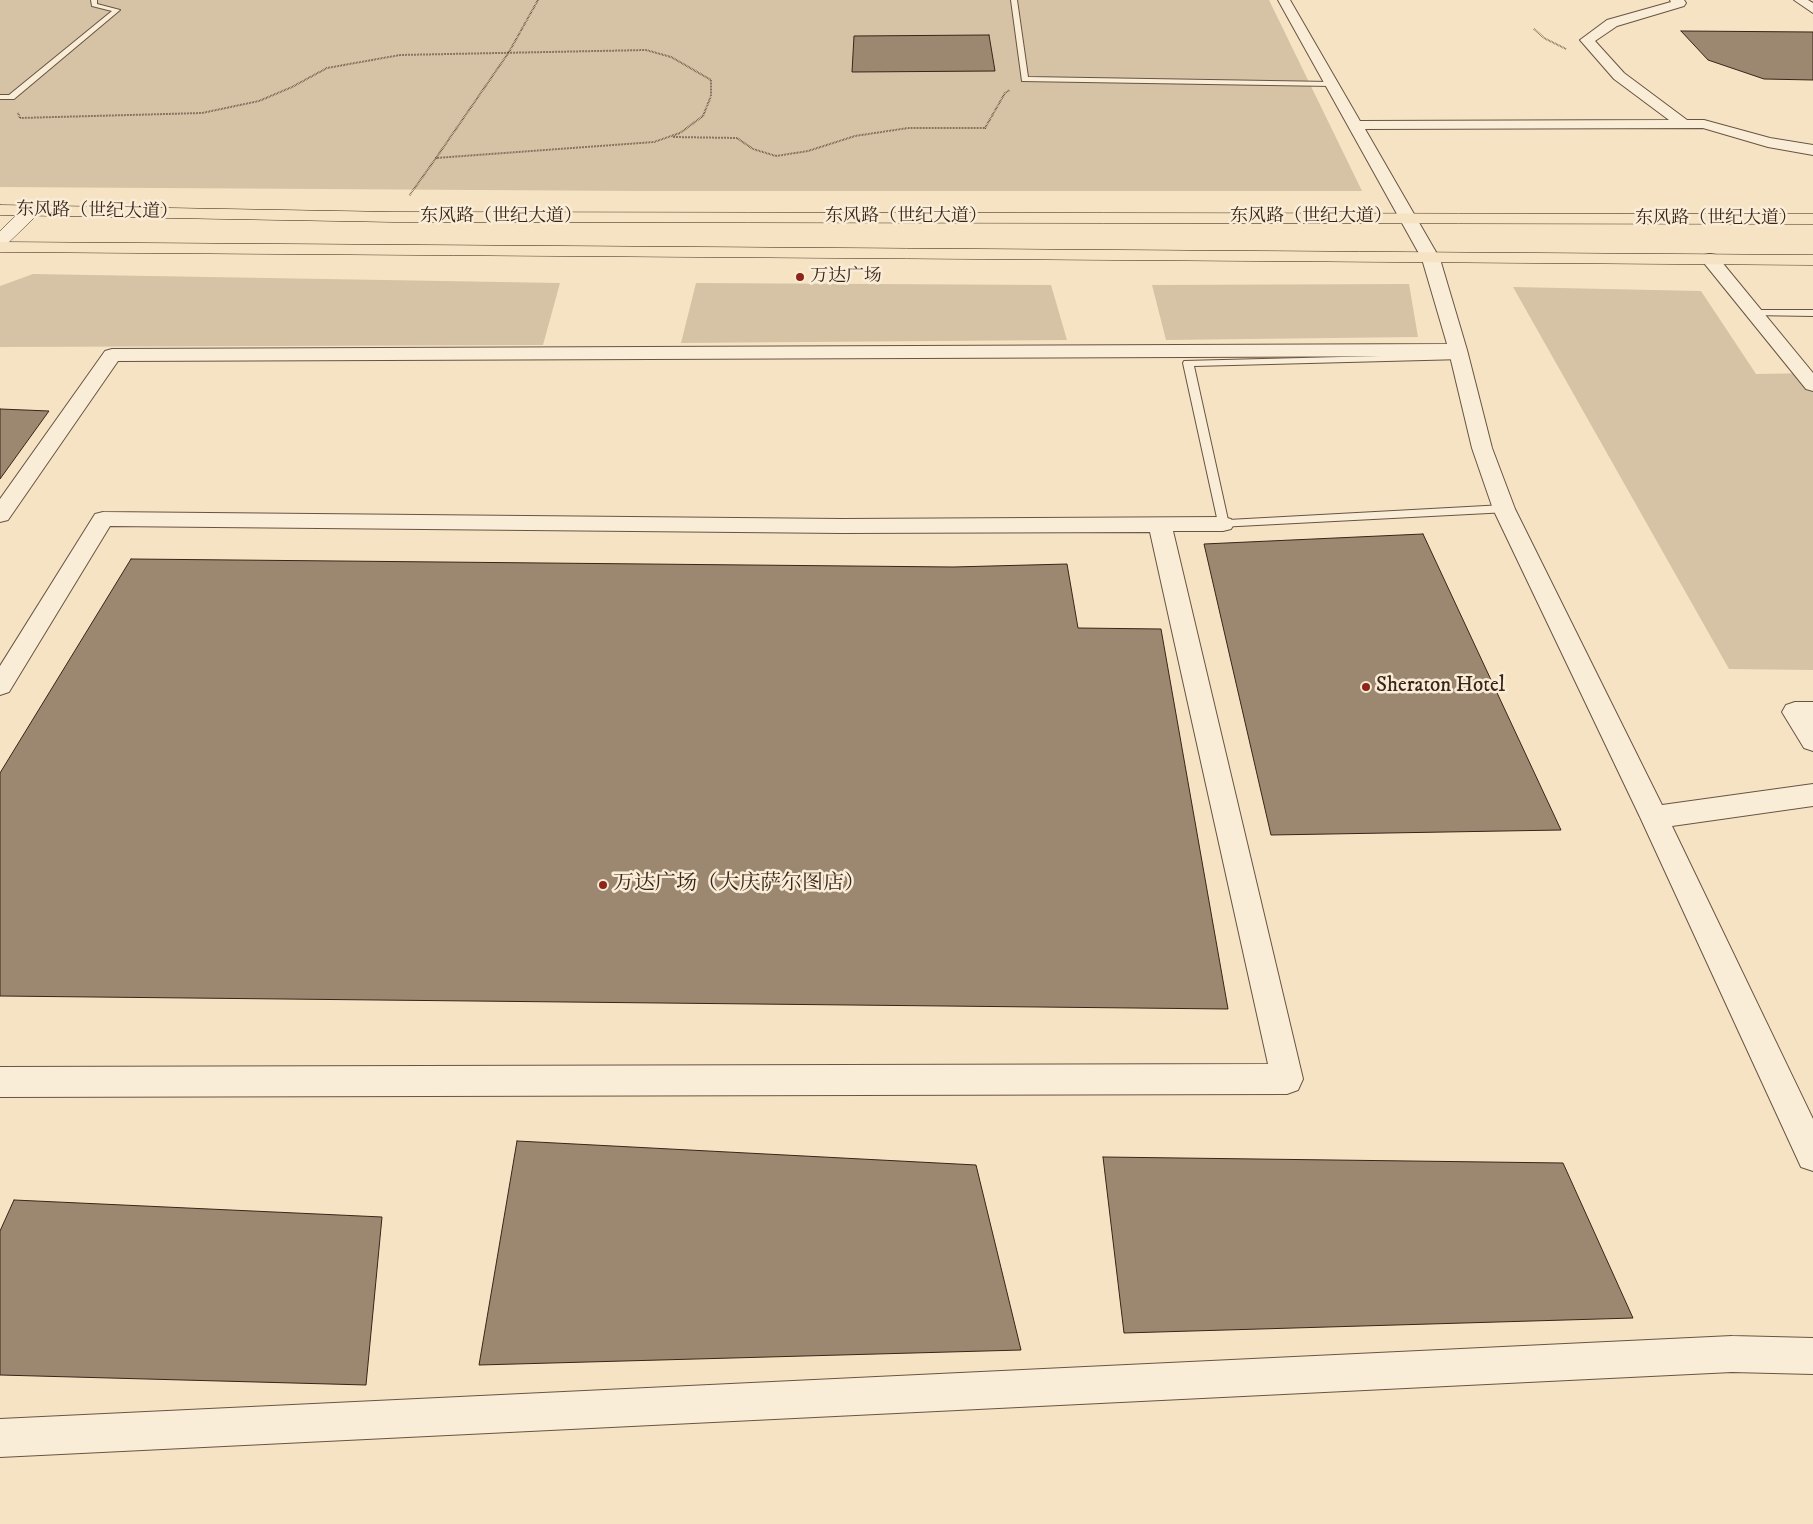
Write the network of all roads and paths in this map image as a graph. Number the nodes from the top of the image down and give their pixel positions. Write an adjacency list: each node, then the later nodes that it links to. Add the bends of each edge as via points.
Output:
1 (94, 0): 12 (lane, via 94,5 117,10)
2 (538, 0): 8 (path)
3 (1014, 0): 9 (lane)
4 (1284, 0): 10 (street)
5 (1676, 0): 13 (street, via 1680,3 1612,23 1587,40 1619,76)
6 (1800, 0): 7 (street)
7 (1813, 10)
8 (508, 52): 12 (path, via 400,55 366,60 327,68 259,101 202,114 20,118); 15 (path, via 646,50 671,57 710,80 711,96 703,116 680,133); 17 (path)
9 (1025, 79): 10 (lane); 15 (path, via 1005,93 985,128 908,128 856,136 808,151 776,156 753,149 737,138)
10 (1330, 84): 14 (street)
11 (0, 96): 12 (lane)
12 (11, 96)
13 (1684, 124): 14 (street); 16 (street, via 1704,124 1768,142)
14 (1354, 125): 20 (street)
15 (668, 137): 17 (path, via 654,142)
16 (1813, 150)
17 (436, 158): 21 (path)
18 (0, 210): 19 (highway, 东风路（世纪大道）)
19 (32, 210): 21 (highway, 东风路（世纪大道）); 23 (main road)
20 (1408, 217): 21 (highway, 东风路（世纪大道）); 22 (highway, 东风路（世纪大道）); 25 (street)
21 (394, 218)
22 (1813, 219)
23 (0, 241)
24 (0, 247): 25 (highway, 东风路（世纪大道）)
25 (1431, 259): 26 (highway, 东风路（世纪大道）); 30 (street)
26 (1710, 259): 27 (highway, 东风路（世纪大道）); 28 (street)
27 (1813, 260)
28 (1753, 313): 29 (lane); 31 (street)
29 (1813, 313)
30 (1458, 353): 32 (street, via 1482,448); 33 (street, via 112,355); 34 (lane, via 1188,363)
31 (1813, 385)
32 (1504, 509): 34 (lane); 40 (street)
33 (0, 516)
34 (1223, 524): 35 (street)
35 (1160, 525): 36 (street, via 832,526 102,519); 41 (street, via 1287,1079)
36 (0, 686)
37 (1813, 712): 38 (street, via 1795,712)
38 (1813, 742)
39 (1813, 795): 40 (street)
40 (1654, 817): 42 (street)
41 (0, 1082)
42 (1813, 1155)
43 (1813, 1356): 44 (street, via 1732,1354)
44 (0, 1438)

